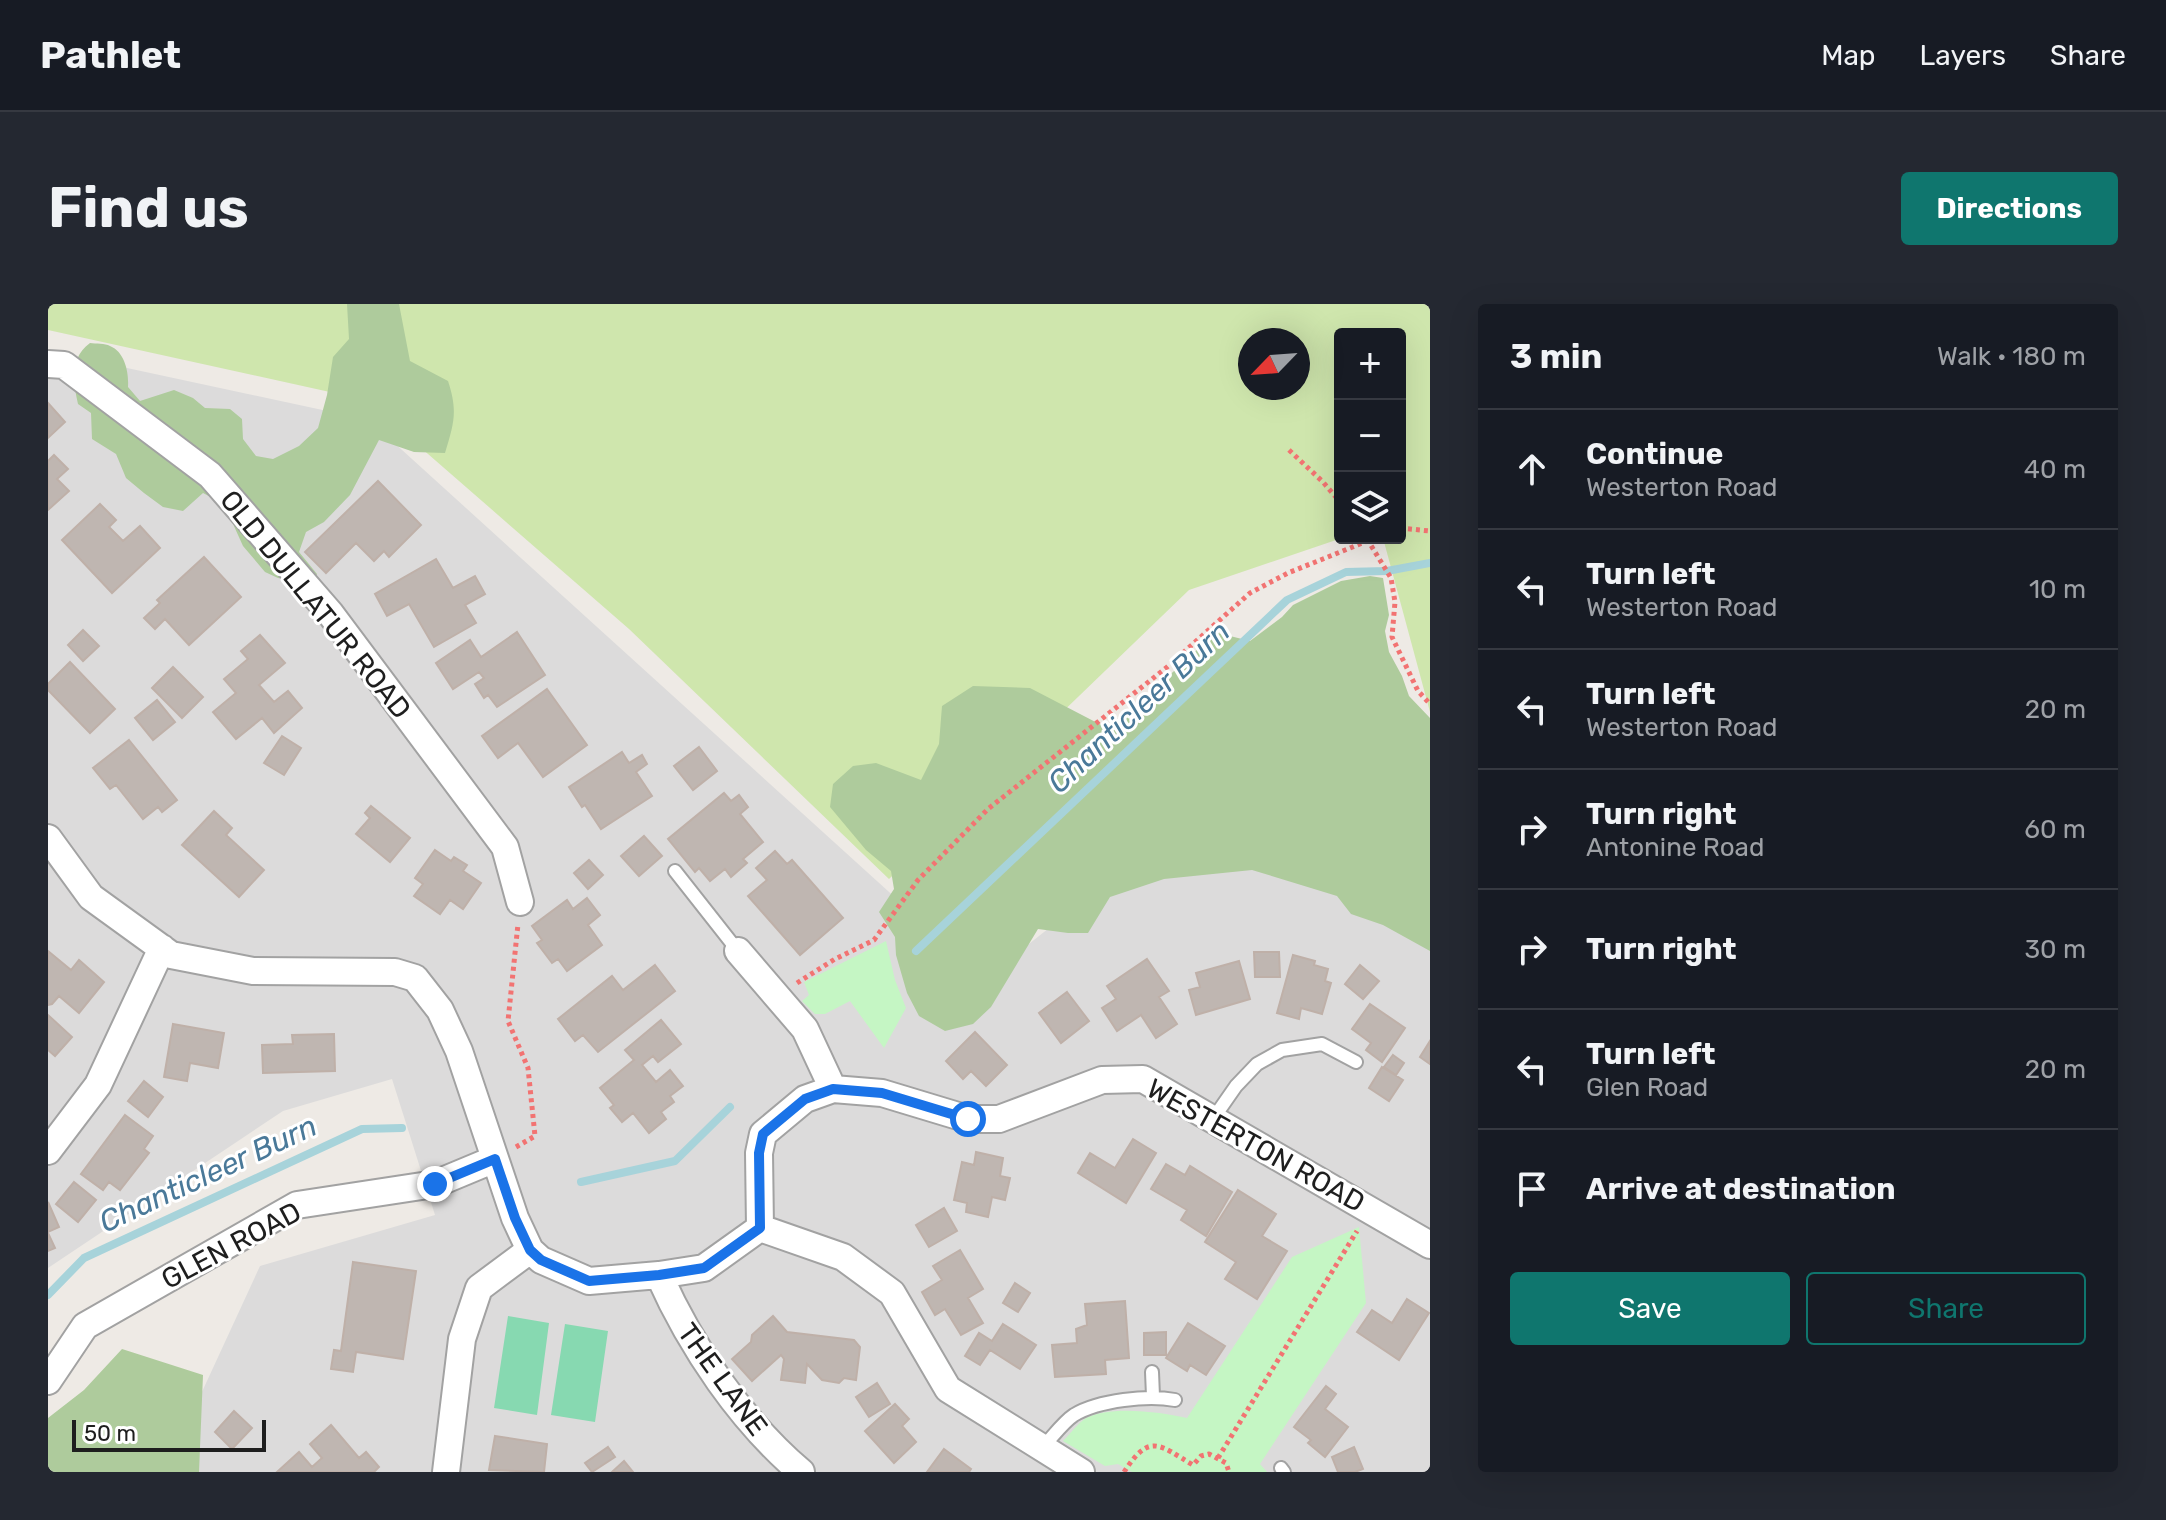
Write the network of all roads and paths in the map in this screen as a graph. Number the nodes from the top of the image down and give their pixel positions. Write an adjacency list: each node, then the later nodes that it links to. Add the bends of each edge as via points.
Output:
1 (48, 364): 11 (street, OLD DULLATUR ROAD, via 64,365 220,486 330,613 505,847)
2 (1289, 450): 3 (path)
3 (1334, 495)
4 (1406, 529): 5 (path)
5 (1430, 531)
6 (1358, 544): 14 (path, via 1250,593 1166,668 988,809 918,880 874,940 805,976)
7 (1373, 544): 8 (path, via 1391,578 1392,637 1418,691)
8 (1430, 704)
9 (48, 838): 12 (street, via 91,897)
10 (675, 871): 13 (lane)
11 (520, 902): 19 (path, via 508,1021 528,1068 535,1136)
12 (162, 948): 18 (street, via 98,1085); 19 (street, via 171,955 253,971 395,972 415,978 440,1010 459,1051)
13 (738, 951): 14 (street)
14 (779, 1000): 16 (street, via 805,1029)
15 (1356, 1062): 17 (lane, via 1322,1044 1282,1050 1257,1064)
16 (833, 1089): 17 (street, WESTERTON ROAD, via 882,1093 968,1119 999,1119 1102,1080 1143,1079); 21 (street, WESTERTON ROAD, via 805,1099 763,1134)
17 (1213, 1119): 20 (street, WESTERTON ROAD)
18 (48, 1151)
19 (495, 1159): 23 (street); 26 (street, GLEN ROAD, via 435,1184 297,1205 85,1326)
20 (1370, 1209): 22 (street, WESTERTON ROAD); 30 (path)
21 (760, 1228): 24 (street, via 704,1268); 29 (street, via 843,1257 892,1293 948,1389)
22 (1430, 1245)
23 (530, 1250): 24 (street, via 589,1281); 31 (street, via 479,1288 462,1339)
24 (659, 1275): 32 (street, THE LANE, via 707,1365 777,1451)
25 (1152, 1372): 27 (lane)
26 (48, 1381)
27 (1153, 1396): 28 (lane); 29 (lane, via 1074,1415)
28 (1175, 1400)
29 (1042, 1448): 33 (street)
30 (1218, 1458): 34 (path, via 1201,1456 1193,1465 1151,1445 1138,1451); 35 (path)
31 (446, 1472)
32 (801, 1472)
33 (1081, 1472)
34 (1124, 1472)
35 (1229, 1472)

